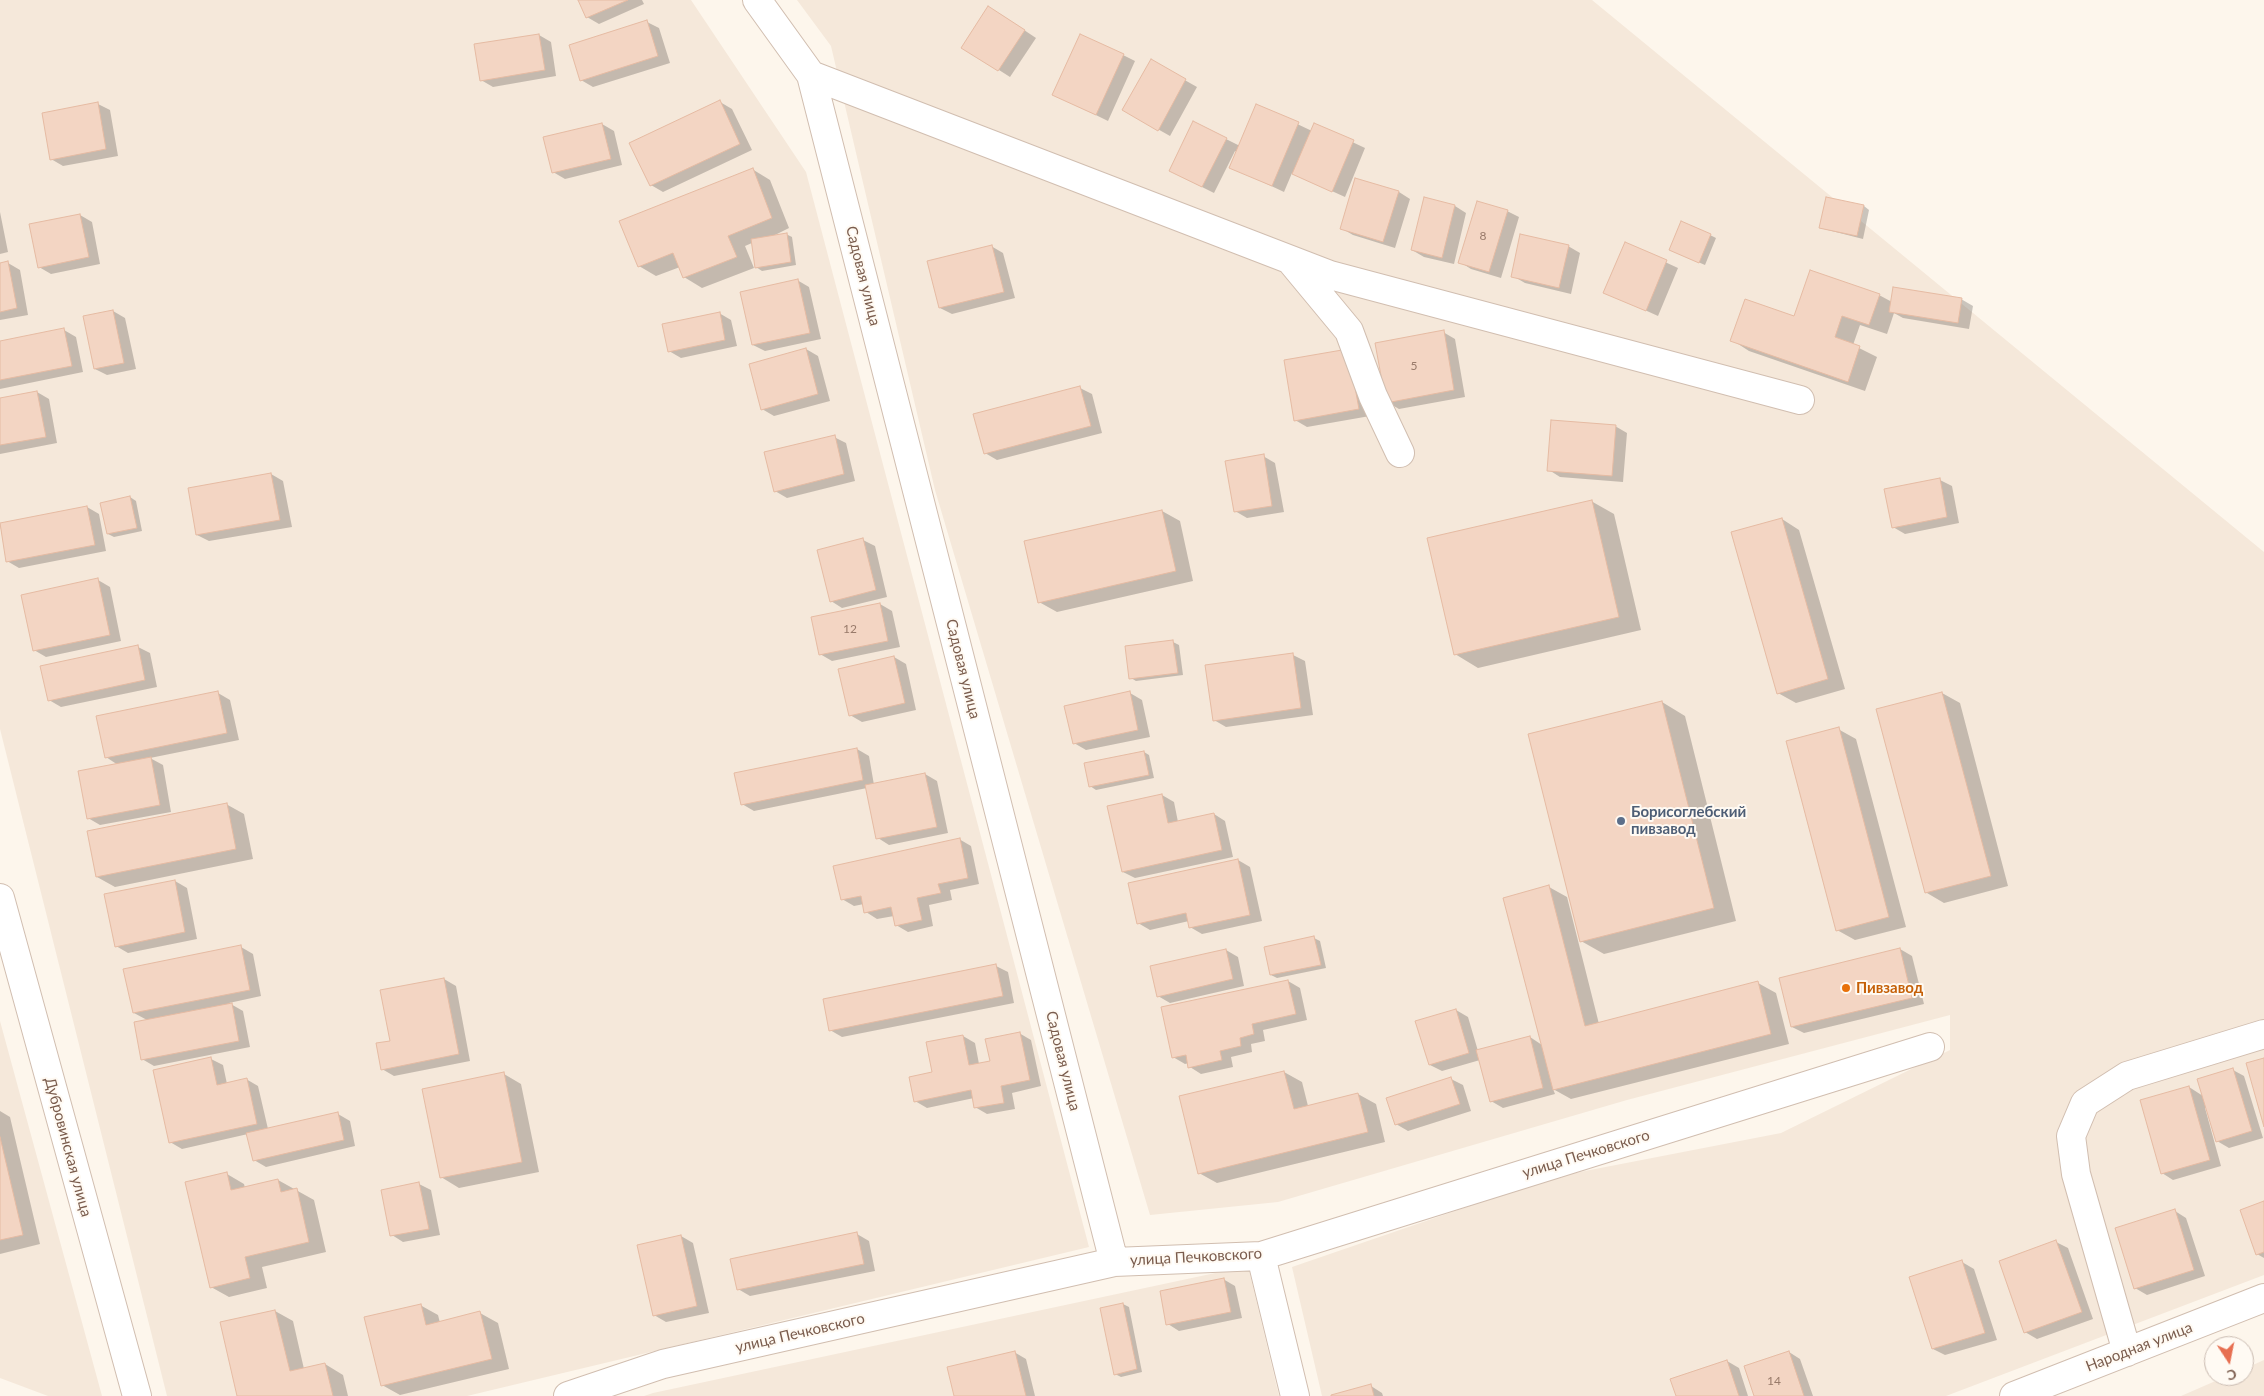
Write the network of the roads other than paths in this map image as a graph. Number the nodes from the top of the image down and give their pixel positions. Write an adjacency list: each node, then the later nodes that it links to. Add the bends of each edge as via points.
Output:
1 (757, 0): 2 (street)
2 (811, 75): 3 (street); 10 (street, Садовая улица)
3 (1289, 259): 4 (street, via 1330,275); 5 (street, via 1349,331 1373,396)
4 (1800, 400)
5 (1400, 453)
6 (0, 898): 13 (street, Дубровинская улица)
7 (2264, 1034): 12 (street, via 2127,1076 2085,1103 2071,1136 2076,1174)
8 (1930, 1047): 9 (street, улица Печковского)
9 (1261, 1256): 10 (street, улица Печковского); 15 (street)
10 (1114, 1262): 14 (street, улица Печковского, via 663,1364)
11 (2264, 1298): 12 (street, Народная улица)
12 (2127, 1352): 16 (street, Народная улица)
13 (137, 1396)
14 (568, 1396)
15 (1295, 1396)
16 (2014, 1396)

